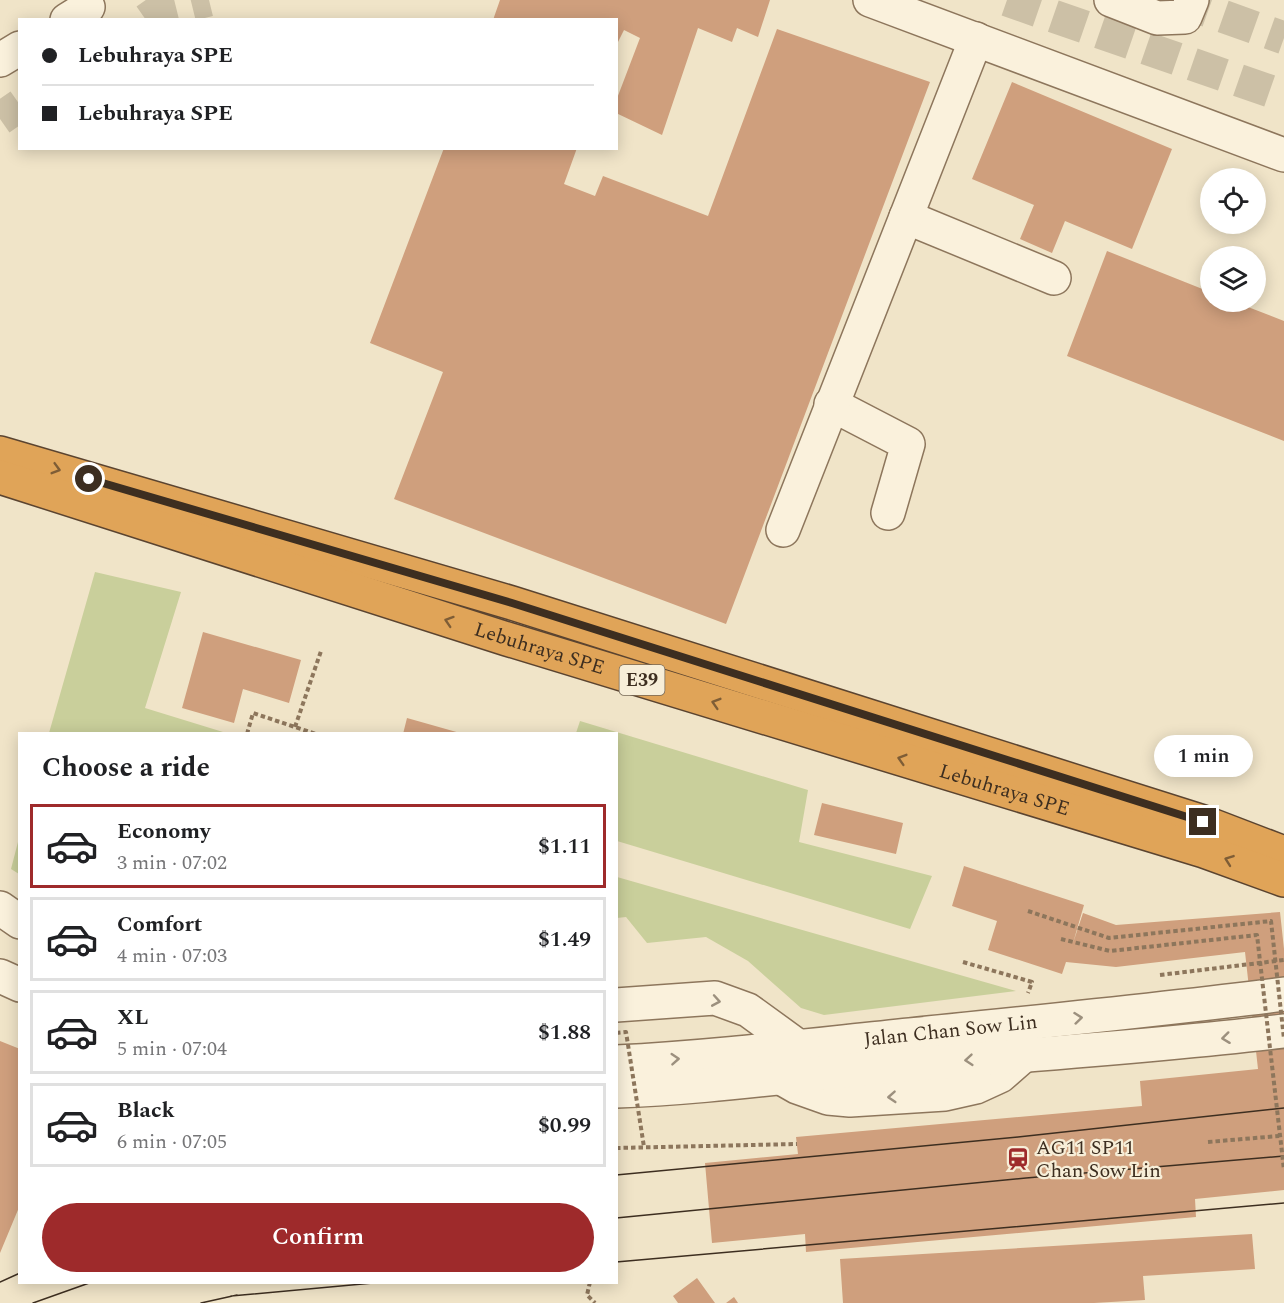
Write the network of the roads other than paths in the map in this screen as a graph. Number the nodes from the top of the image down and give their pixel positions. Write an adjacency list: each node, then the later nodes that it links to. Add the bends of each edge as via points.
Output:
1 (870, 0): 4 (street)
2 (1111, 0): 3 (street, via 1157,18 1185,17)
3 (1192, 0)
4 (976, 39): 7 (street); 8 (street)
5 (18, 49): 6 (street)
6 (0, 60)
7 (1284, 155)
8 (906, 217): 9 (street); 10 (street)
9 (1054, 278)
10 (831, 404): 13 (street, via 908,444); 14 (street)
11 (0, 453): 15 (highway, Lebuhraya SPE / E39, one-way to 15, via 512,603 1203,822)
12 (0, 477): 16 (highway, Lebuhraya SPE / E39, one-way to 12, via 1204,850 507,639)
13 (888, 513)
14 (783, 530)
15 (1284, 854)
16 (1284, 880)
17 (0, 908): 18 (street)
18 (18, 921)
19 (0, 936): 20 (street)
20 (18, 944)
21 (0, 976): 23 (street)
22 (0, 984): 24 (street)
23 (18, 986)
24 (18, 987)
25 (1284, 994): 28 (street, Jalan Chan Sow Lin, one-way to 25)
26 (618, 1005): 28 (street, one-way to 28, via 715,998 748,1010)
27 (1284, 1031): 30 (street, Jalan Chan Sow Lin, one-way to 30)
28 (799, 1047): 29 (street, Jalan Chan Sow Lin, one-way to 28)
29 (618, 1062)
30 (618, 1091)

